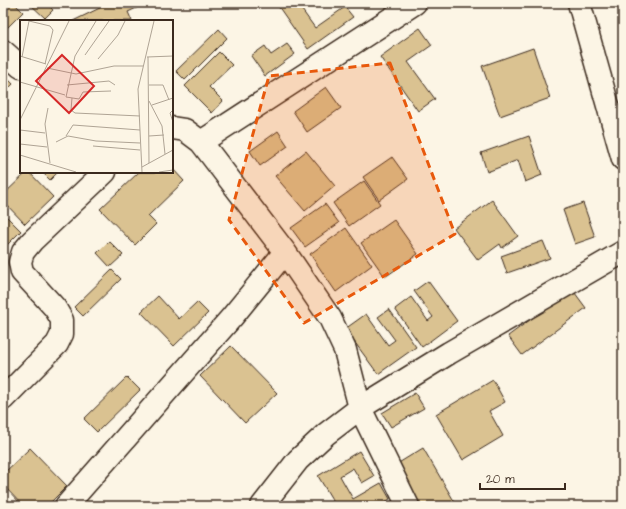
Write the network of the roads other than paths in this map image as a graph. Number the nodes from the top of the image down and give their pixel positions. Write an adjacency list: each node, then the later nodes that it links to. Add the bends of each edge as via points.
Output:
1 (415, 3): 6 (street)
2 (579, 3): 7 (street)
3 (3, 51): 4 (street)
4 (20, 66)
5 (173, 128): 6 (street, via 185,130)
6 (201, 142): 9 (street)
7 (623, 159)
8 (104, 173): 11 (street, via 23,252 20,262 22,272 62,320 62,334 57,344)
9 (285, 252): 12 (street, via 330,318 345,350); 13 (street, via 232,317)
10 (623, 252): 12 (street, via 449,352)
11 (3, 399)
12 (360, 408): 14 (street, via 298,460); 15 (street)
13 (66, 506)
14 (262, 506)
15 (408, 506)

